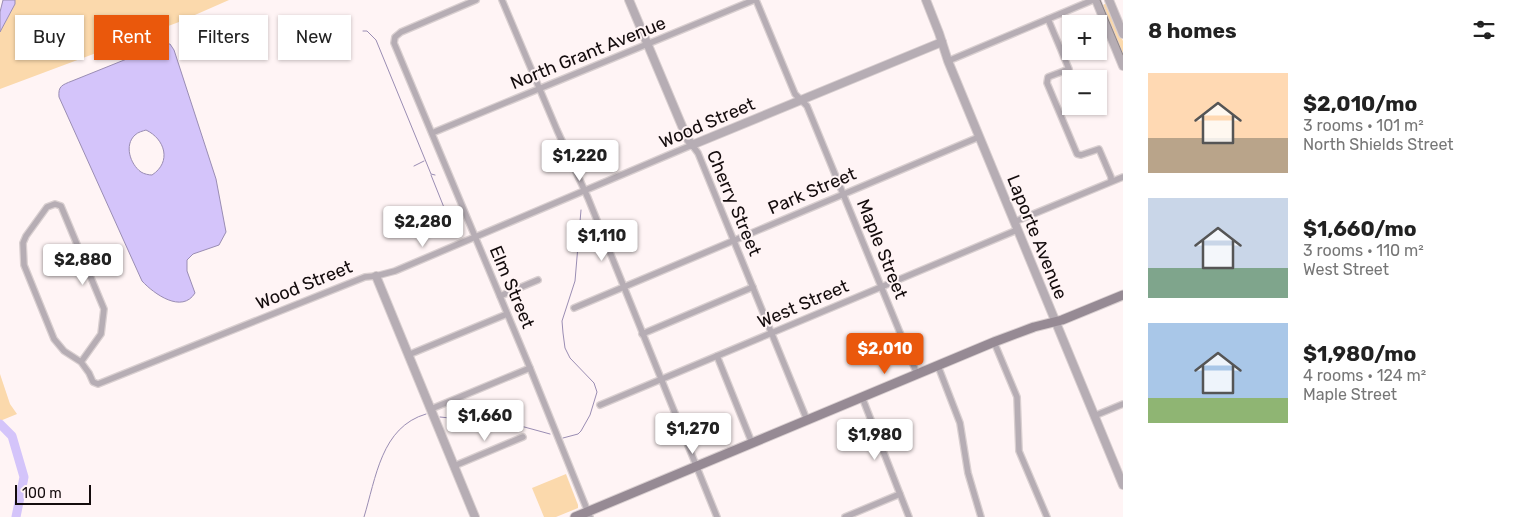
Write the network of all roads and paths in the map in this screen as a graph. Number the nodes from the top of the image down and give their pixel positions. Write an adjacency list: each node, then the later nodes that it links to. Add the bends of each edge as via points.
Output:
1 (476, 0): 16 (street, Elm Street, via 401,32 394,40)
2 (502, 0): 14 (street)
3 (629, 0): 11 (street, Cherry Street)
4 (755, 0): 11 (street, North Grant Avenue); 15 (street, Maple Street)
5 (926, 0): 10 (street, Laporte Avenue)
6 (1094, 0): 8 (street); 13 (street)
7 (1109, 0): 9 (street)
8 (1048, 19): 12 (street); 20 (street, via 1069,68 1048,77 1047,83 1077,154 1081,156 1099,148)
9 (1123, 34)
10 (942, 42): 12 (street, Laporte Avenue); 15 (street, Wood Street)
11 (648, 44): 14 (street, North Grant Avenue); 18 (street, Cherry Street)
12 (948, 61): 17 (street, Laporte Avenue)
13 (1123, 66)
14 (540, 89): 16 (street, North Grant Avenue); 21 (street)
15 (801, 100): 18 (street, Wood Street); 22 (street, Maple Street, via 807,106)
16 (432, 132): 25 (street, Elm Street)
17 (979, 137): 22 (street, Park Street); 23 (street, Laporte Avenue)
18 (692, 145): 21 (street, Wood Street); 26 (street, Cherry Street)
19 (1123, 177): 20 (street)
20 (1111, 182): 23 (street)
21 (585, 191): 25 (street, Wood Street); 29 (street)
22 (843, 194): 26 (street, Park Street); 31 (street, Maple Street)
23 (1014, 222): 24 (street, Laporte Avenue)
24 (1018, 230): 31 (street, West Street); 36 (street, Laporte Avenue)
25 (475, 236): 27 (street, Wood Street); 33 (street, Elm Street)
26 (734, 240): 29 (street, Park Street); 30 (street, Cherry Street)
27 (376, 276): 40 (street); 42 (street, Wood Street, via 365,277 98,384 93,382)
28 (538, 280): 33 (street)
29 (623, 287): 34 (street, Park Street); 37 (street)
30 (753, 287): 37 (street); 38 (street, Cherry Street)
31 (881, 287): 38 (street, West Street); 45 (street, Maple Street)
32 (1123, 295): 36 (main road)
33 (500, 296): 35 (street, Elm Street)
34 (574, 308)
35 (507, 314): 40 (street); 44 (street, Elm Street)
36 (1055, 321): 39 (main road); 51 (street, Laporte Avenue)
37 (642, 334): 46 (street)
38 (772, 334): 41 (street, West Street); 52 (street, Cherry Street)
39 (994, 342): 43 (main road); 66 (street, via 1016,397 1019,451)
40 (408, 355): 50 (street)
41 (717, 356): 46 (street, West Street); 54 (street)
42 (81, 362): 42 (street, via 101,334 104,309 64,212 55,204 47,207 22,243 24,265 54,339 64,351)
43 (938, 366): 45 (main road); 65 (street, via 957,414)
44 (530, 368): 50 (street); 59 (street, Elm Street)
45 (917, 374): 47 (main road)
46 (661, 380): 49 (street, West Street); 56 (street)
47 (862, 397): 52 (main road); 58 (street)
48 (1123, 404): 51 (street)
49 (600, 405)
50 (431, 409): 55 (street)
51 (1094, 416): 57 (street, Laporte Avenue)
52 (808, 420): 54 (main road)
53 (523, 437): 55 (street)
54 (752, 443): 56 (main road)
55 (454, 466): 60 (street)
56 (696, 466): 59 (main road); 62 (street)
57 (1123, 485)
58 (900, 494): 63 (street); 64 (street)
59 (589, 514): 61 (main road)
60 (475, 517)
61 (576, 517)
62 (717, 517)
63 (845, 517)
64 (909, 517)
65 (981, 517)
66 (1047, 517)

